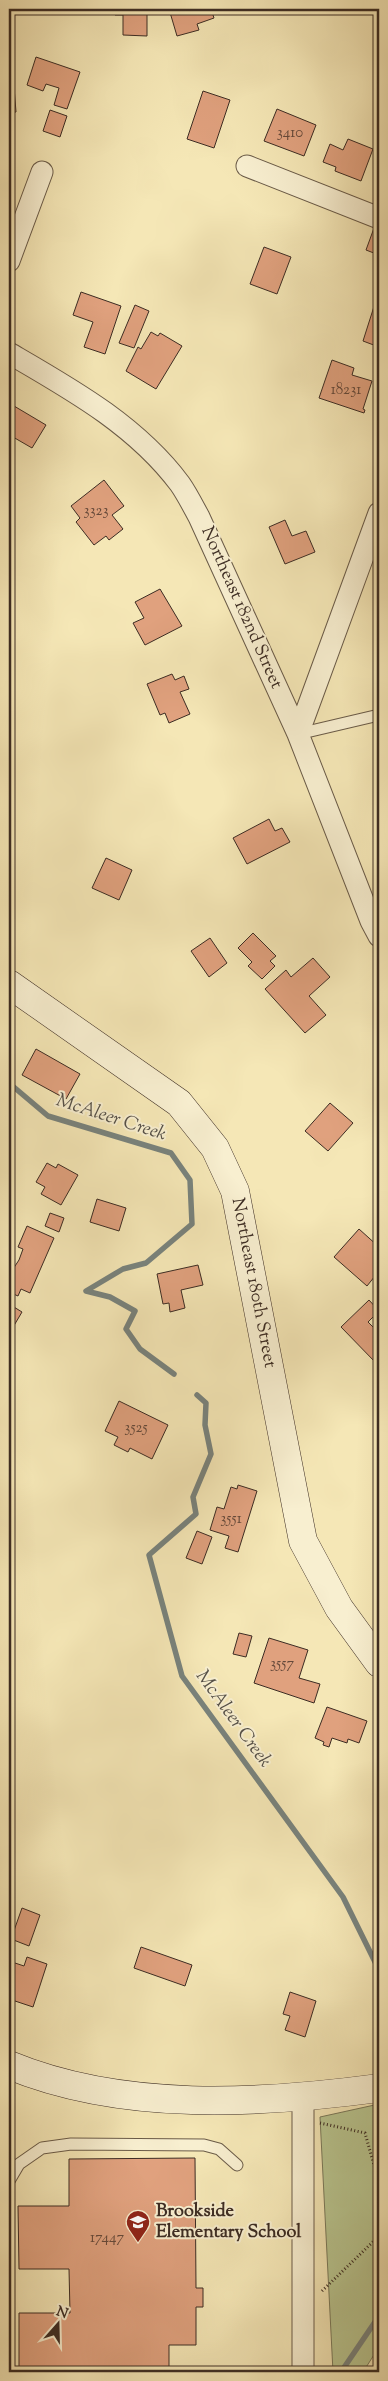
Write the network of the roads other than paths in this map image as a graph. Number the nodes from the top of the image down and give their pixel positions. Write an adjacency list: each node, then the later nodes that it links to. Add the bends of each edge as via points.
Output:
1 (247, 166): 3 (street)
2 (42, 172): 4 (street)
3 (379, 218)
4 (9, 261)
5 (9, 353): 8 (street, Northeast 182nd Street, via 86,398 138,439 179,484 200,517)
6 (379, 514): 8 (street)
7 (379, 715): 8 (lane)
8 (298, 734): 9 (street, Northeast 182nd Street)
9 (379, 936)
10 (11, 991): 11 (street, Northeast 180th Street, via 179,1103 215,1148 235,1191 303,1541 339,1608)
11 (379, 1662)
12 (9, 2065): 14 (street, via 84,2088 192,2101)
13 (379, 2088): 14 (street)
14 (303, 2109): 17 (street)
15 (237, 2165): 16 (lane, via 219,2149 204,2145 71,2144 42,2148 19,2164)
16 (9, 2181)
17 (303, 2372)

